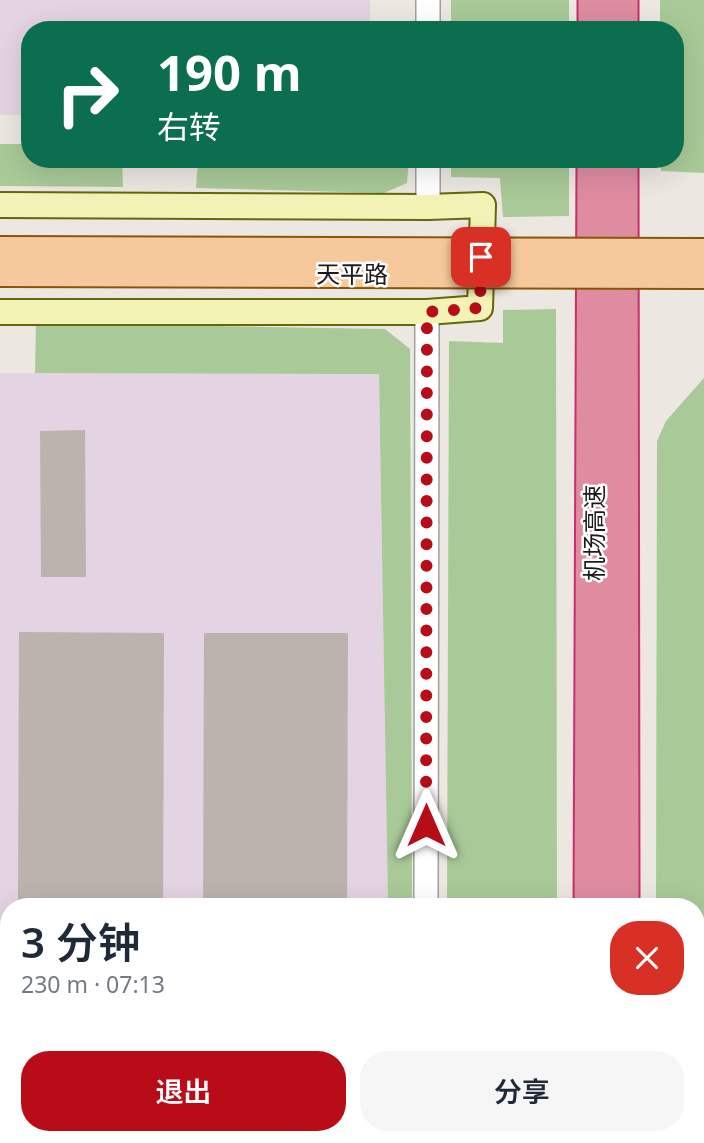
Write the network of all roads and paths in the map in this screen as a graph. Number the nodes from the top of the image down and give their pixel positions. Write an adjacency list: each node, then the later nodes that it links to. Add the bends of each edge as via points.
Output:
1 (428, 0): 4 (street)
2 (595, 0): 5 (highway)
3 (621, 0): 6 (highway)
4 (428, 21)
5 (595, 21)
6 (621, 21)
7 (428, 168): 11 (street)
8 (594, 168): 19 (highway, 机场高速)
9 (621, 168): 20 (highway, 机场高速)
10 (0, 205): 11 (main road)
11 (428, 207): 16 (main road, via 483,205 480,308)
12 (0, 251): 13 (main road, 天平路, bridge)
13 (704, 253)
14 (0, 272): 15 (main road, 天平路, bridge)
15 (704, 274)
16 (427, 312): 17 (main road); 18 (street)
17 (0, 313)
18 (426, 898)
19 (591, 898)
20 (622, 898)

